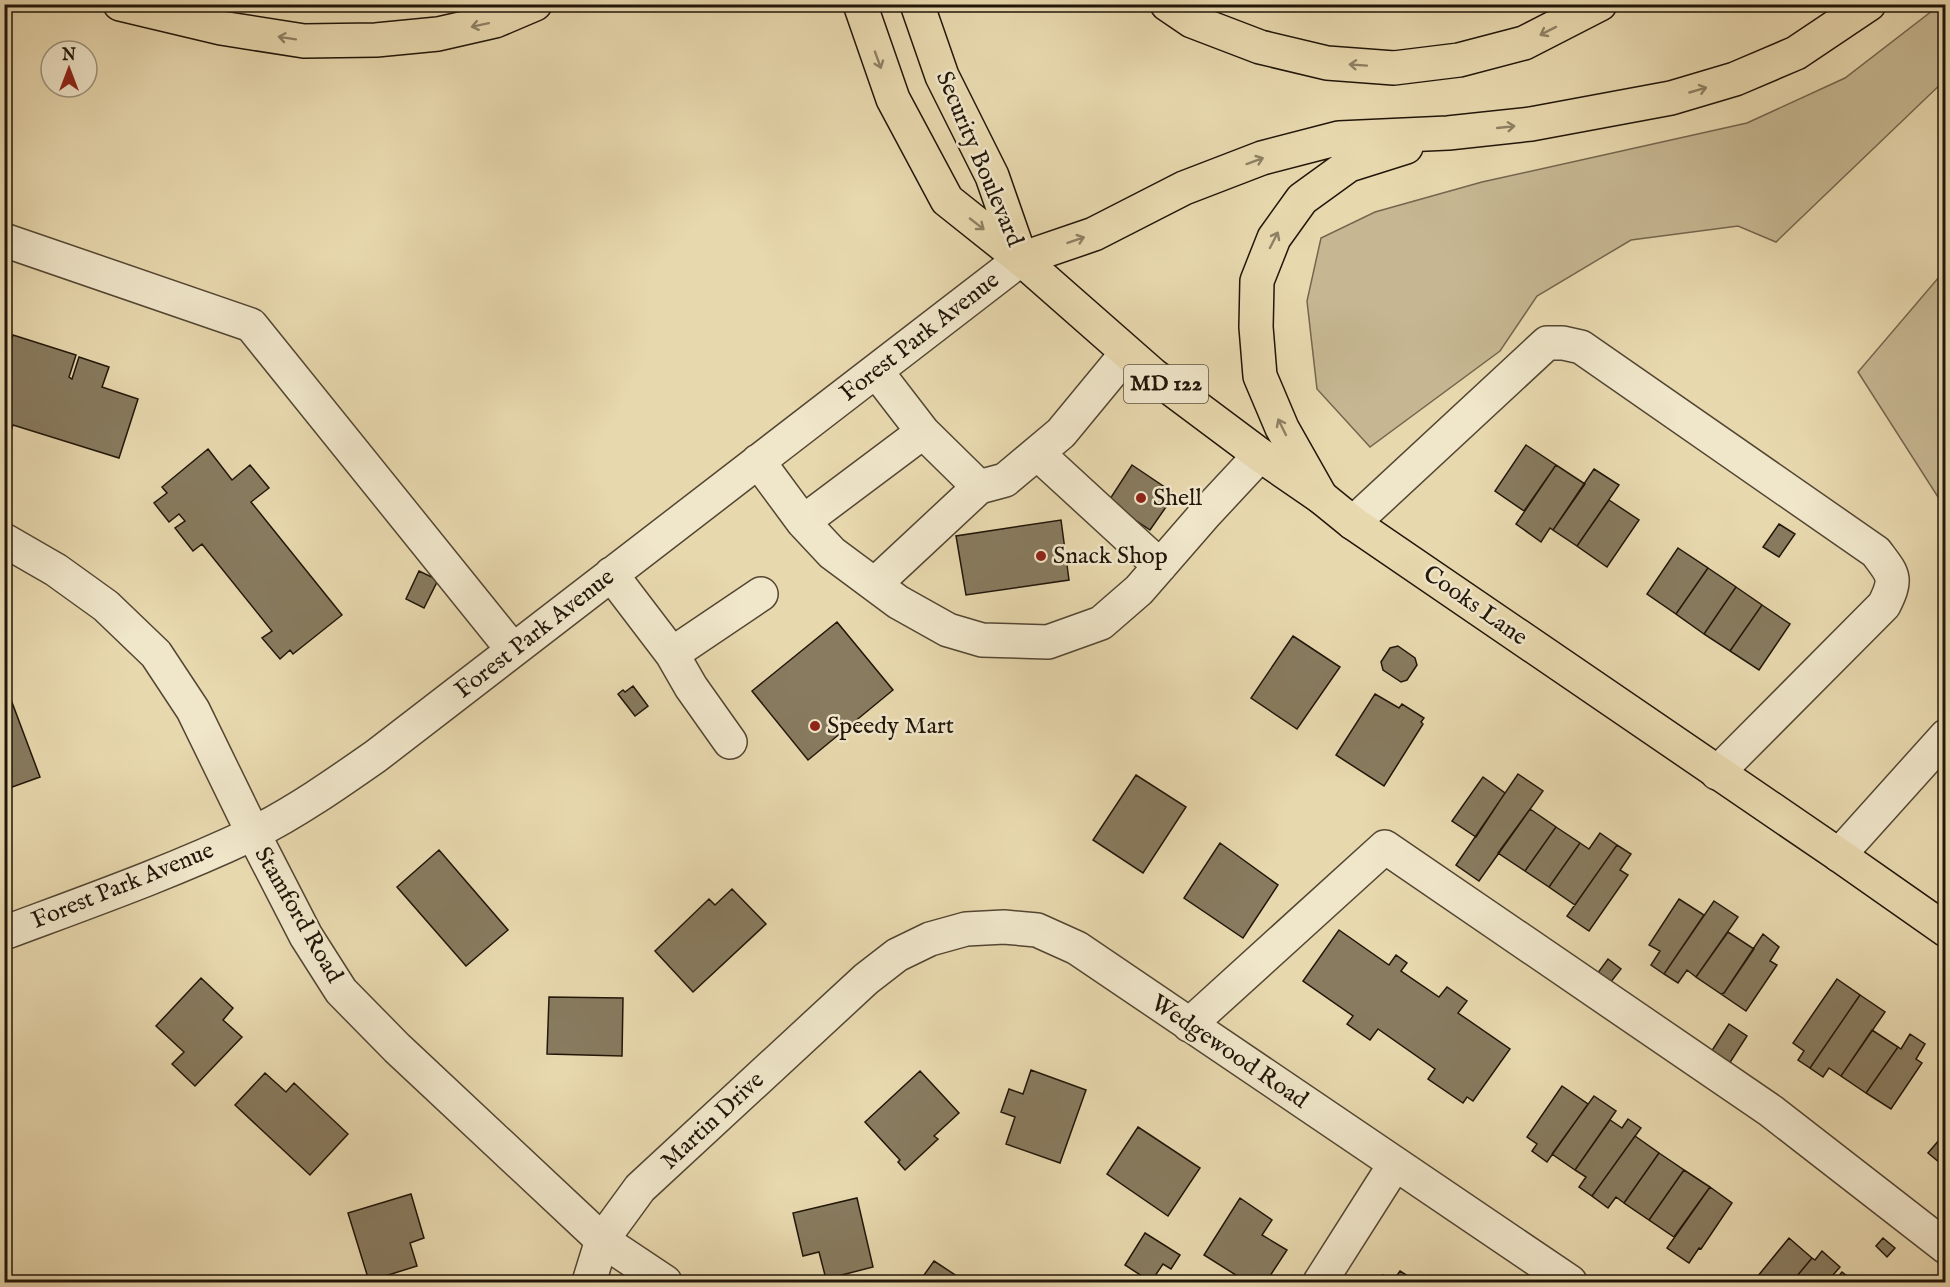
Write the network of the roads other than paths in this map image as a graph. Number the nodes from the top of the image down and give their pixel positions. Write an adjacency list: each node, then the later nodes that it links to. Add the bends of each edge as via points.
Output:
1 (120, 4): 2 (main road, one-way to 1, via 495,21 438,33 316,41 221,28)
2 (535, 4)
3 (860, 4): 10 (main road, Security Boulevard / MD 122, one-way to 10, via 893,99 946,200)
4 (918, 4): 10 (main road, Security Boulevard / MD 122, via 942,76 992,176)
5 (1167, 4): 6 (main road, one-way to 5, via 1524,43 1459,60 1394,68 1327,63 1260,47 1192,21)
6 (1600, 4)
7 (1869, 4): 8 (main road, one-way to 7, via 1531,124 1671,98 1735,79 1796,53)
8 (1448, 133): 10 (main road, one-way to 8, via 1094,234 1184,188 1262,158 1339,138); 18 (main road, one-way to 8, via 1282,428 1260,376 1257,280 1274,238 1302,199 1348,165)
9 (4, 240): 26 (street, via 251,325)
10 (1021, 259): 11 (main road, Cooks Lane / MD 122); 12 (street, Forest Park Avenue)
11 (1127, 353): 14 (street, via 1061,433); 15 (main road, Cooks Lane / MD 122)
12 (876, 371): 13 (street); 16 (street, Forest Park Avenue)
13 (923, 432): 17 (street); 19 (street)
14 (1037, 453): 17 (street, via 1005,480); 22 (street)
15 (1260, 455): 18 (main road, Cooks Lane / MD 122); 22 (street)
16 (758, 461): 19 (street); 23 (street, Forest Park Avenue)
17 (979, 487): 24 (street)
18 (1320, 497): 20 (main road, Cooks Lane / MD 122)
19 (803, 522): 24 (street, via 832,553)
20 (1353, 523): 30 (main road, Cooks Lane / MD 122); 30 (street, via 1547,343 1581,347 1591,353 1875,552 1891,572 1893,588 1884,605)
21 (4, 540): 31 (street, Stamford Road, via 56,570 106,606 156,654 193,710)
22 (1160, 566): 24 (street, via 1101,623 1048,642 982,640 948,630)
23 (611, 574): 26 (street, Forest Park Avenue); 27 (street)
24 (875, 584)
25 (761, 594): 27 (street)
26 (513, 650): 31 (street, Forest Park Avenue, via 376,756 314,799)
27 (672, 654): 29 (street)
28 (1946, 736): 32 (street)
29 (730, 742)
30 (1717, 772): 32 (main road, Cooks Lane)
31 (253, 833): 34 (street, Forest Park Avenue, via 142,881); 38 (street, Stamford Road, via 306,936 341,991)
32 (1839, 855): 33 (main road, Cooks Lane)
33 (1946, 930)
34 (4, 933)
35 (866, 980): 36 (street, Wedgewood Road, via 897,955 930,939 966,929 1037,930 1077,948); 38 (street, Martin Drive, via 640,1188)
36 (1189, 1025): 37 (street, Wedgewood Road); 39 (street, via 1385,847 1771,1111)
37 (1395, 1164): 42 (street); 43 (street, Wedgewood Road)
38 (602, 1240): 40 (street, Martin Drive); 41 (street, Stamford Road)
39 (1946, 1247)
40 (589, 1282)
41 (665, 1282)
42 (1320, 1282)
43 (1570, 1282)

